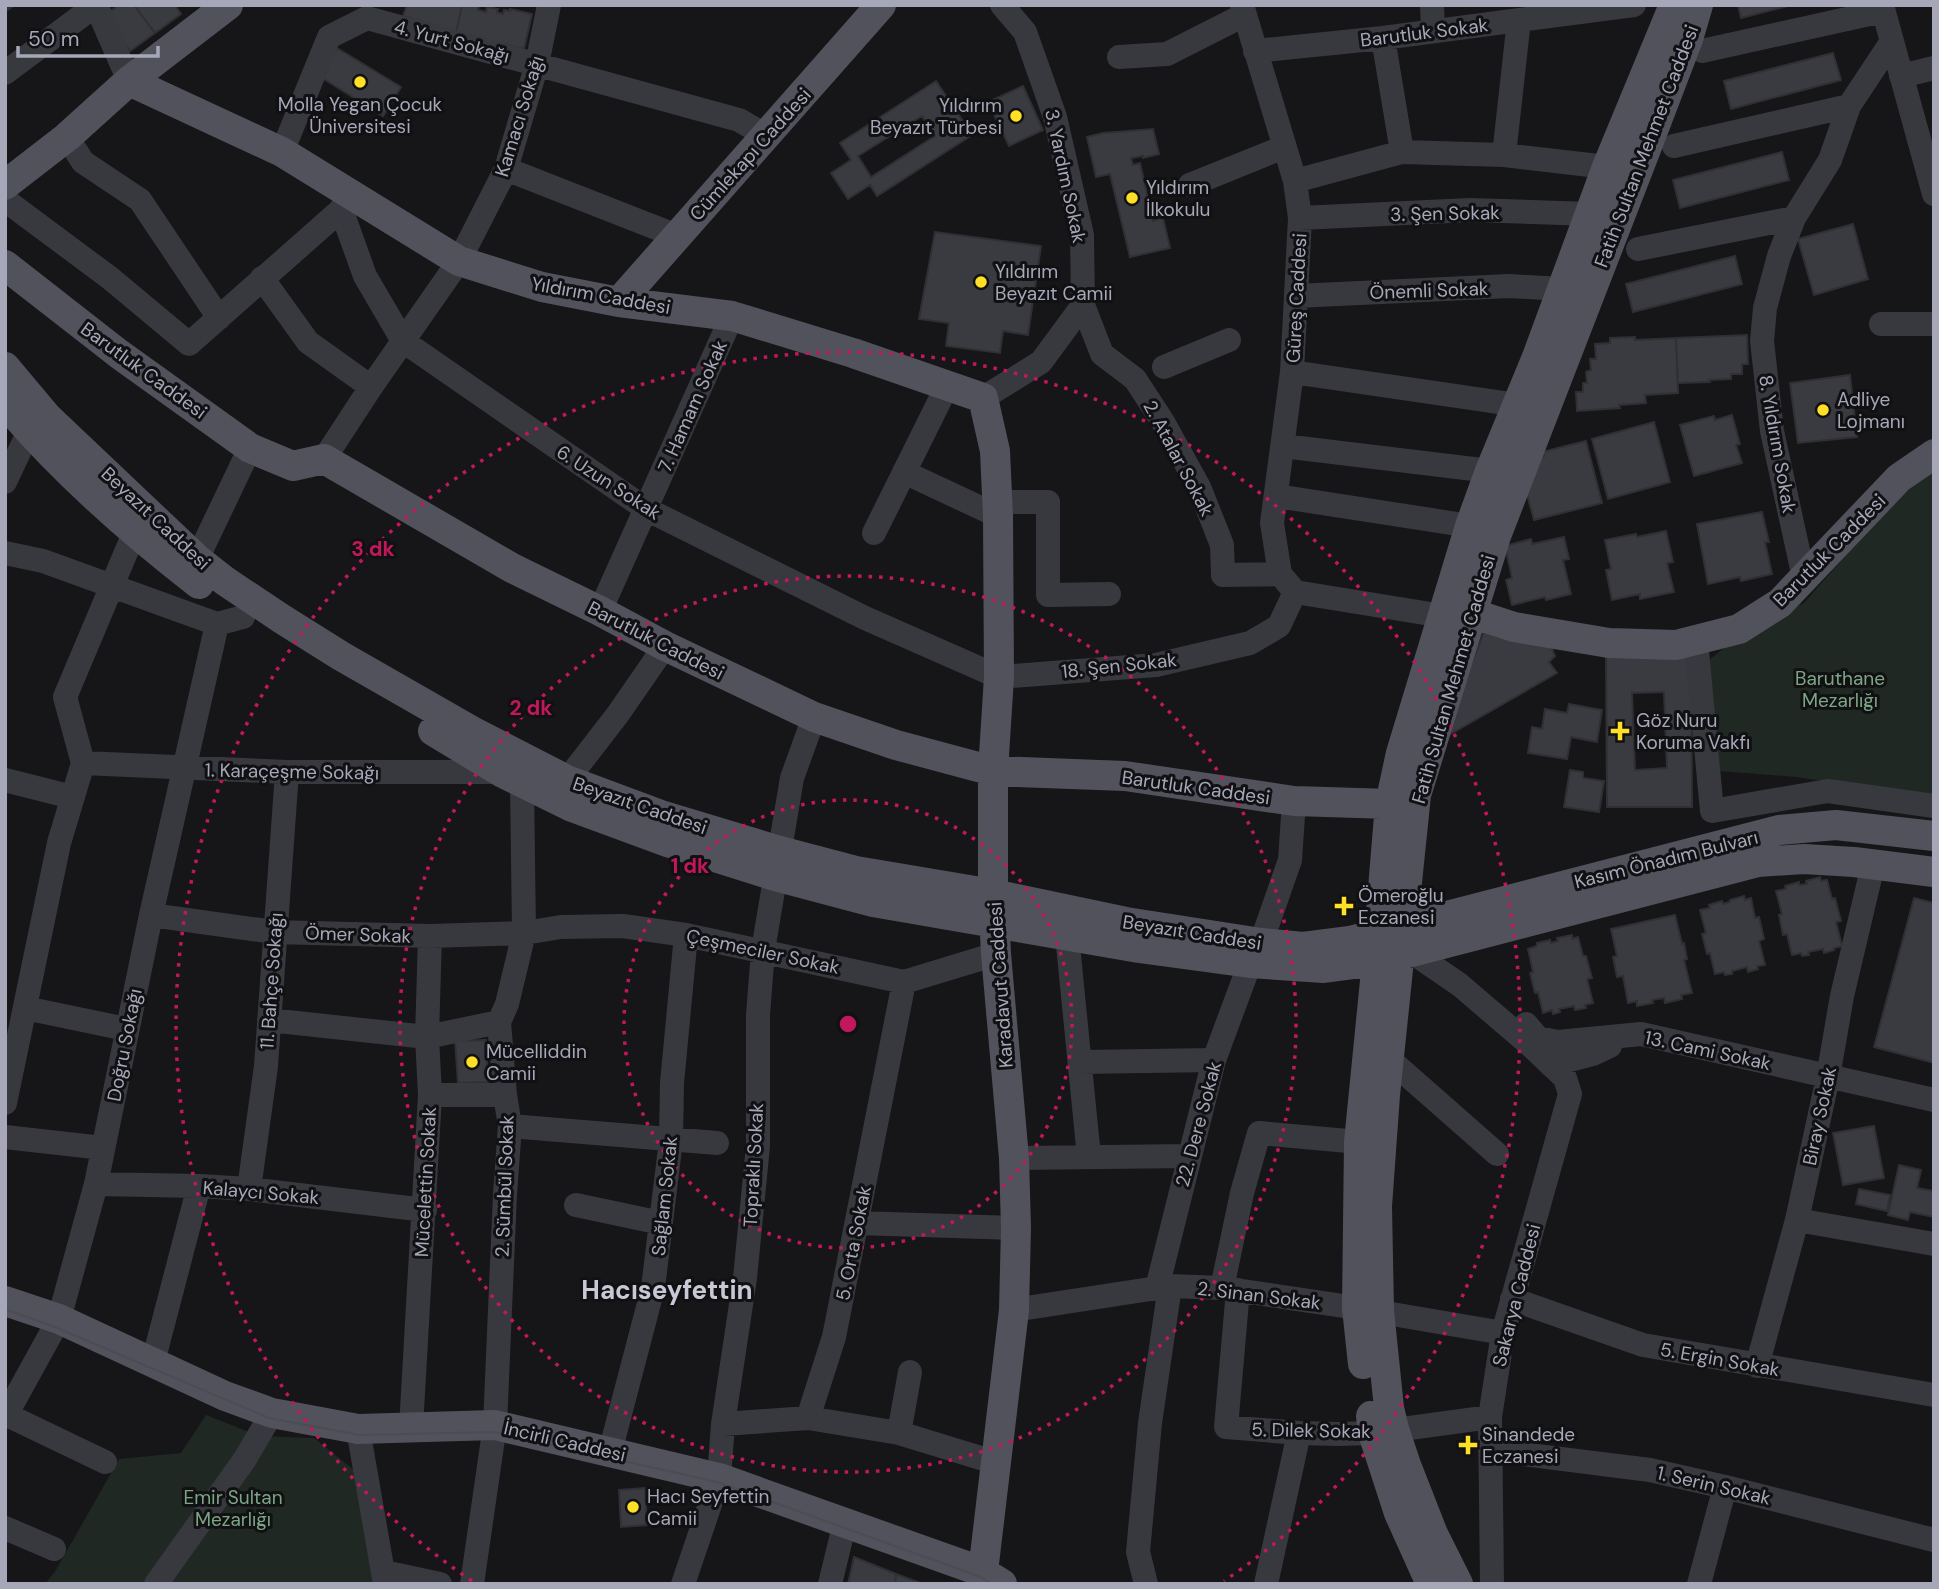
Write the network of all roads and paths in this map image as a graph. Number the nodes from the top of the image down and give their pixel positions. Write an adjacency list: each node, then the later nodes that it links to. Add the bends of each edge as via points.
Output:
1 (96, 5): 23 (street); 25 (street)
2 (228, 5): 25 (main road)
3 (549, 5): 21 (street, Kamacı Sokağı)
4 (881, 5): 27 (main road, Cümlekapı Caddesi)
5 (1002, 5): 54 (street, 3. Yardım Sokak, via 1025,32 1055,117 1082,235)
6 (1432, 5): 14 (street)
7 (1634, 5): 13 (street, Barutluk Sokak)
8 (1640, 5): 15 (street)
9 (1674, 5): 15 (main road, Fatih Sultan Mehmet Caddesi)
10 (1698, 5): 90 (main road, Fatih Sultan Mehmet Caddesi, via 1496,536)
11 (1883, 8): 17 (street); 19 (street)
12 (1243, 10): 18 (street, Güreş Caddesi); 20 (street, via 1167,54)
13 (1519, 20): 14 (street, Barutluk Sokak); 34 (street)
14 (1433, 31): 16 (street, Barutluk Sokak)
15 (1663, 33): 35 (main road, Fatih Sultan Mehmet Caddesi)
16 (1383, 38): 18 (street, Barutluk Sokak); 33 (street)
17 (1892, 41): 24 (street); 26 (street, 8. Yıldırım Sokak)
18 (1255, 51): 30 (street, Güreş Caddesi)
19 (1702, 51)
20 (1119, 57)
21 (537, 64): 27 (street, 4. Yurt Sokağı, via 739,120); 32 (street, 4. Yurt Sokağı, via 367,18 329,37); 36 (street, Kamacı Sokağı)
22 (1934, 68): 24 (street)
23 (5, 73)
24 (1901, 76): 31 (street)
25 (129, 81): 28 (main road); 32 (main road, Yıldırım Caddesi)
26 (1849, 106): 29 (street); 45 (street, 8. Yıldırım Sokak, via 1830,160)
27 (767, 136): 46 (main road, Cümlekapı Caddesi)
28 (66, 137): 38 (main road); 56 (street, via 83,162 140,200)
29 (1674, 146)
30 (1284, 147): 37 (street, Güreş Caddesi); 39 (street)
31 (1928, 150): 40 (street)
32 (282, 152): 42 (main road, Yıldırım Caddesi)
33 (1402, 152): 34 (street); 37 (street)
34 (1504, 155): 35 (street)
35 (1607, 167): 43 (main road, Fatih Sultan Mehmet Caddesi)
36 (506, 169): 46 (street); 48 (street, Kamacı Sokağı)
37 (1295, 181): 44 (street, Güreş Caddesi)
38 (5, 185)
39 (1190, 185)
40 (1934, 194)
41 (5, 200): 56 (street, via 189,344)
42 (348, 203): 48 (main road, Yıldırım Caddesi); 50 (street); 60 (street, 6. Uzun Sokak, via 365,276)
43 (1590, 214): 44 (street, 3. Şen Sokak, via 1470,210); 51 (main road, Fatih Sultan Mehmet Caddesi)
44 (1300, 218): 52 (street, Güreş Caddesi)
45 (1794, 218): 47 (street); 85 (street, 8. Yıldırım Sokak, via 1765,308 1762,341 1772,431)
46 (677, 236): 53 (main road, Cümlekapı Caddesi)
47 (1638, 249)
48 (459, 261): 53 (main road, Yıldırım Caddesi, via 542,287); 60 (street, Kamacı Sokağı)
49 (5, 265): 71 (main road, Barutluk Caddesi)
50 (262, 278): 56 (street); 65 (street, via 308,342)
51 (1562, 289): 52 (street, Önemli Sokak, via 1509,286); 68 (main road, Fatih Sultan Mehmet Caddesi)
52 (1296, 296): 63 (street, Güreş Caddesi)
53 (620, 302): 55 (main road, Yıldırım Caddesi)
54 (1083, 305): 66 (street, via 1041,362); 86 (street, 2. Atalar Sokak, via 1102,354 1135,379 1199,487 1223,545 1223,575)
55 (732, 316): 64 (main road, Yıldırım Caddesi); 78 (street, 7. Hamam Sokak)
56 (219, 318)
57 (1881, 324): 58 (street)
58 (1934, 324)
59 (1229, 340): 62 (street)
60 (403, 341): 65 (street, Kamacı Sokağı); 78 (street, 6. Uzun Sokak)
61 (5, 367): 84 (main road, Beyazıt Caddesi, via 47,418)
62 (1164, 367)
63 (1292, 372): 68 (street); 70 (street, Güreş Caddesi)
64 (947, 386): 66 (main road, Yıldırım Caddesi); 75 (street)
65 (371, 387): 73 (street, Kamacı Sokağı)
66 (983, 398): 79 (main road, Karadavut Caddesi, via 995,451)
67 (5, 403): 69 (main road, Beyazıt Caddesi)
68 (1518, 405): 74 (main road, Fatih Sultan Mehmet Caddesi)
69 (29, 431): 76 (street); 81 (main road, Beyazıt Caddesi, via 75,480)
70 (1283, 446): 74 (street); 77 (street, Güreş Caddesi)
71 (250, 448): 73 (main road, Barutluk Caddesi, via 293,466); 84 (street)
72 (1934, 454): 85 (main road, Barutluk Caddesi, via 1899,478)
73 (324, 459): 89 (main road, Barutluk Caddesi, via 512,568)
74 (1490, 471): 80 (main road, Fatih Sultan Mehmet Caddesi)
75 (904, 472): 79 (street); 82 (street)
76 (5, 482)
77 (1277, 496): 80 (street); 86 (street, Güreş Caddesi, via 1272,523)
78 (646, 509): 89 (street, 7. Hamam Sokak); 94 (street, 6. Uzun Sokak, via 865,618)
79 (997, 509): 88 (street, via 1048,502 1048,595); 94 (main road, Karadavut Caddesi)
80 (1470, 526): 90 (main road, Fatih Sultan Mehmet Caddesi)
81 (135, 531): 87 (street); 91 (main road, Beyazıt Caddesi)
82 (874, 533)
83 (5, 554): 87 (street, via 43,561)
84 (197, 558): 102 (main road, Beyazıt Caddesi, via 329,649)
85 (1804, 578): 92 (main road, Barutluk Caddesi, via 1780,603 1739,629)
86 (1288, 583): 90 (street); 94 (street, 18. Şen Sokak, via 1279,626 1250,643 1156,665)
87 (111, 587): 91 (street); 96 (street, via 65,698)
88 (1109, 594)
89 (600, 611): 93 (main road, Barutluk Caddesi)
90 (1457, 614): 92 (main road, Barutluk Caddesi, via 1609,643 1676,645); 105 (main road, Fatih Sultan Mehmet Caddesi, via 1401,753); 118 (main road, Fatih Sultan Mehmet Caddesi, via 1416,795)
91 (230, 621): 97 (street, Doğru Sokağı); 100 (main road, Beyazıt Caddesi)
92 (1696, 640): 106 (street, via 1712,811 1828,791)
93 (665, 646): 95 (main road, Barutluk Caddesi); 102 (street)
94 (999, 677): 98 (main road, Karadavut Caddesi)
95 (814, 717): 98 (main road, Barutluk Caddesi); 108 (street, Topraklı Sokak, via 792,778)
96 (83, 763): 97 (street, 1. Karaçeşme Sokağı); 103 (street)
97 (184, 769): 99 (street, 1. Karaçeşme Sokağı); 112 (street, Doğru Sokağı)
98 (993, 771): 104 (main road, Barutluk Caddesi, via 1125,776); 111 (main road, Karadavut Caddesi)
99 (287, 772): 100 (street, 1. Karaçeşme Sokağı); 113 (street, 11. Bahçe Sokağı)
100 (511, 778): 108 (main road, Beyazıt Caddesi, via 572,807 667,842); 114 (street, 2. Sümbül Sokak)
101 (5, 780): 103 (street)
102 (567, 780): 108 (main road, Beyazıt Caddesi)
103 (72, 797): 124 (street)
104 (1294, 801): 105 (main road, Barutluk Caddesi); 120 (street, 22. Dere Sokak, via 1290,860)
105 (1390, 804): 118 (main road, Fatih Sultan Mehmet Caddesi)
106 (1934, 806)
107 (1934, 836): 118 (main road, Kasım Önadım Bulvarı, via 1836,825 1779,830)
108 (777, 864): 111 (main road, Beyazıt Caddesi, via 873,902); 119 (street, Topraklı Sokak)
109 (1873, 864): 110 (main road, Kasım Önadım Bulvarı); 118 (main road, Kasım Önadım Bulvarı, via 1804,859 1758,862); 135 (street, Biray Sokak)
110 (1934, 872)
111 (994, 908): 116 (main road, Beyazıt Caddesi); 120 (main road, Beyazıt Caddesi, via 1126,922); 121 (main road, Karadavut Caddesi)
112 (151, 915): 113 (street, Ömer Sokak); 127 (street, Doğru Sokağı)
113 (274, 932): 117 (street, Ömer Sokak); 125 (street, 11. Bahçe Sokağı)
114 (524, 933): 115 (street, Çeşmeciler Sokak, via 624,926); 117 (street, Ömer Sokak); 126 (street, 2. Sümbül Sokak)
115 (686, 935): 119 (street, Çeşmeciler Sokak); 142 (street, Sağlam Sokak)
116 (1067, 935): 120 (main road, Beyazıt Caddesi, via 1139,948); 133 (street)
117 (430, 936): 129 (street, Mücelettin Sokak)
118 (1394, 945): 120 (main road, Beyazıt Caddesi, via 1324,968); 123 (street); 131 (main road, Fatih Sultan Mehmet Caddesi); 143 (main road, Fatih Sultan Mehmet Caddesi)
119 (762, 950): 122 (street, Çeşmeciler Sokak); 176 (street, Topraklı Sokak, via 758,1146 745,1278)
120 (1255, 953): 132 (street, 22. Dere Sokak)
121 (996, 954): 122 (street, Çeşmeciler Sokak); 149 (main road, Karadavut Caddesi)
122 (904, 982): 157 (street, 5. Orta Sokak)
123 (1460, 985): 128 (street, 13. Cami Sokak, via 1478,984 1503,1000 1538,1038 1558,1042); 134 (street)
124 (25, 1008): 127 (street); 130 (street)
125 (269, 1020): 129 (street); 152 (street, 11. Bahçe Sokağı)
126 (499, 1022): 129 (street); 137 (street, 2. Sümbül Sokak)
127 (126, 1029): 145 (street, Doğru Sokağı)
128 (1641, 1034): 134 (street); 135 (street, 13. Cami Sokak)
129 (427, 1037): 136 (street, Mücelettin Sokak)
130 (11, 1047): 139 (street)
131 (1389, 1059): 146 (street); 165 (main road, Fatih Sultan Mehmet Caddesi)
132 (1214, 1060): 133 (street); 147 (street, 22. Dere Sokak)
133 (1080, 1062): 148 (street)
134 (1551, 1065): 162 (street, Sakarya Caddesi, via 1565,1078 1570,1094)
135 (1828, 1077): 138 (street, 13. Cami Sokak); 155 (street, Biray Sokak)
136 (430, 1095): 137 (street); 154 (street, Mücelettin Sokak)
137 (505, 1095): 140 (street, 2. Sümbül Sokak)
138 (1934, 1100)
139 (5, 1103)
140 (510, 1126): 142 (street); 177 (street, 2. Sümbül Sokak)
141 (5, 1137): 145 (street)
142 (671, 1140): 144 (street); 156 (street, Sağlam Sokak)
143 (1359, 1142): 161 (street, via 1258,1133 1242,1193); 165 (main road, Fatih Sultan Mehmet Caddesi)
144 (717, 1143)
145 (103, 1148): 150 (street, Doğru Sokağı)
146 (1497, 1154)
147 (1189, 1156): 148 (street); 160 (street, 22. Dere Sokak)
148 (1089, 1157): 149 (street)
149 (1014, 1158): 158 (main road, Karadavut Caddesi)
150 (96, 1184): 151 (street, Kalaycı Sokak); 166 (street, Doğru Sokağı)
151 (199, 1186): 152 (street, Kalaycı Sokak); 168 (street)
152 (249, 1189): 154 (street, Kalaycı Sokak)
153 (576, 1205): 156 (street)
154 (425, 1210): 178 (street, Mücelettin Sokak)
155 (1797, 1220): 159 (street); 169 (street, Biray Sokak)
156 (661, 1223): 184 (street, Sağlam Sokak, via 653,1288)
157 (857, 1223): 158 (street); 175 (street, 5. Orta Sokak, via 834,1337)
158 (1016, 1228): 164 (main road, Karadavut Caddesi)
159 (1934, 1244)
160 (1163, 1287): 161 (street, 2. Sinan Sokak); 164 (street, 2. Sinan Sokak); 200 (street, 22. Dere Sokak, via 1138,1552)
161 (1230, 1289): 165 (street, 2. Sinan Sokak); 182 (street, 5. Dilek Sokak, via 1226,1427)
162 (1512, 1299): 167 (street, Sakarya Caddesi); 169 (street, 5. Ergin Sokak, via 1643,1345)
163 (5, 1301): 166 (main road, İncirli Caddesi)
164 (1014, 1310): 186 (main road, Karadavut Caddesi)
165 (1368, 1310): 167 (street, 2. Sinan Sokak); 180 (main road, Fatih Sultan Mehmet Caddesi, via 1389,1408)
166 (58, 1319): 168 (main road, İncirli Caddesi); 173 (street, Doğru Sokağı)
167 (1503, 1333): 174 (street, Sakarya Caddesi)
168 (153, 1362): 172 (main road, İncirli Caddesi)
169 (1757, 1366): 171 (street, 5. Ergin Sokak)
170 (910, 1372): 181 (street)
171 (1934, 1395)
172 (272, 1413): 179 (main road, İncirli Caddesi); 195 (street)
173 (6, 1416): 185 (street)
174 (1490, 1417): 180 (street, 5. Dilek Sokak); 183 (street, Sakarya Caddesi)
175 (808, 1418): 176 (street); 181 (street)
176 (723, 1424): 187 (street, Topraklı Sokak)
177 (495, 1425): 178 (main road, İncirli Caddesi); 184 (main road, İncirli Caddesi); 197 (street, 2. Sümbül Sokak)
178 (411, 1428): 179 (main road, İncirli Caddesi)
179 (358, 1429): 193 (street)
180 (1384, 1431): 182 (street, 5. Dilek Sokak); 202 (main road, Fatih Sultan Mehmet Caddesi, via 1399,1513); 203 (main road, Fatih Sultan Mehmet Caddesi, via 1406,1465)
181 (899, 1433): 186 (street)
182 (1299, 1433): 201 (street)
183 (1490, 1450): 188 (street, 1. Serin Sokak, via 1650,1470); 204 (street, Sakarya Caddesi)
184 (610, 1452): 187 (main road, İncirli Caddesi)
185 (105, 1462)
186 (996, 1463): 194 (main road, Karadavut Caddesi)
187 (719, 1478): 189 (main road, İncirli Caddesi); 198 (street, Topraklı Sokak)
188 (1725, 1487): 191 (street, 1. Serin Sokak); 205 (street)
189 (845, 1522): 194 (main road, İncirli Caddesi); 199 (street)
190 (5, 1528): 192 (street)
191 (1934, 1539)
192 (54, 1549)
193 (385, 1578): 196 (street)
194 (988, 1580)
195 (156, 1584)
196 (440, 1584)
197 (472, 1584)
198 (683, 1584)
199 (830, 1584)
200 (1146, 1584)
201 (1265, 1584)
202 (1430, 1584)
203 (1458, 1584)
204 (1492, 1584)
205 (1699, 1584)

